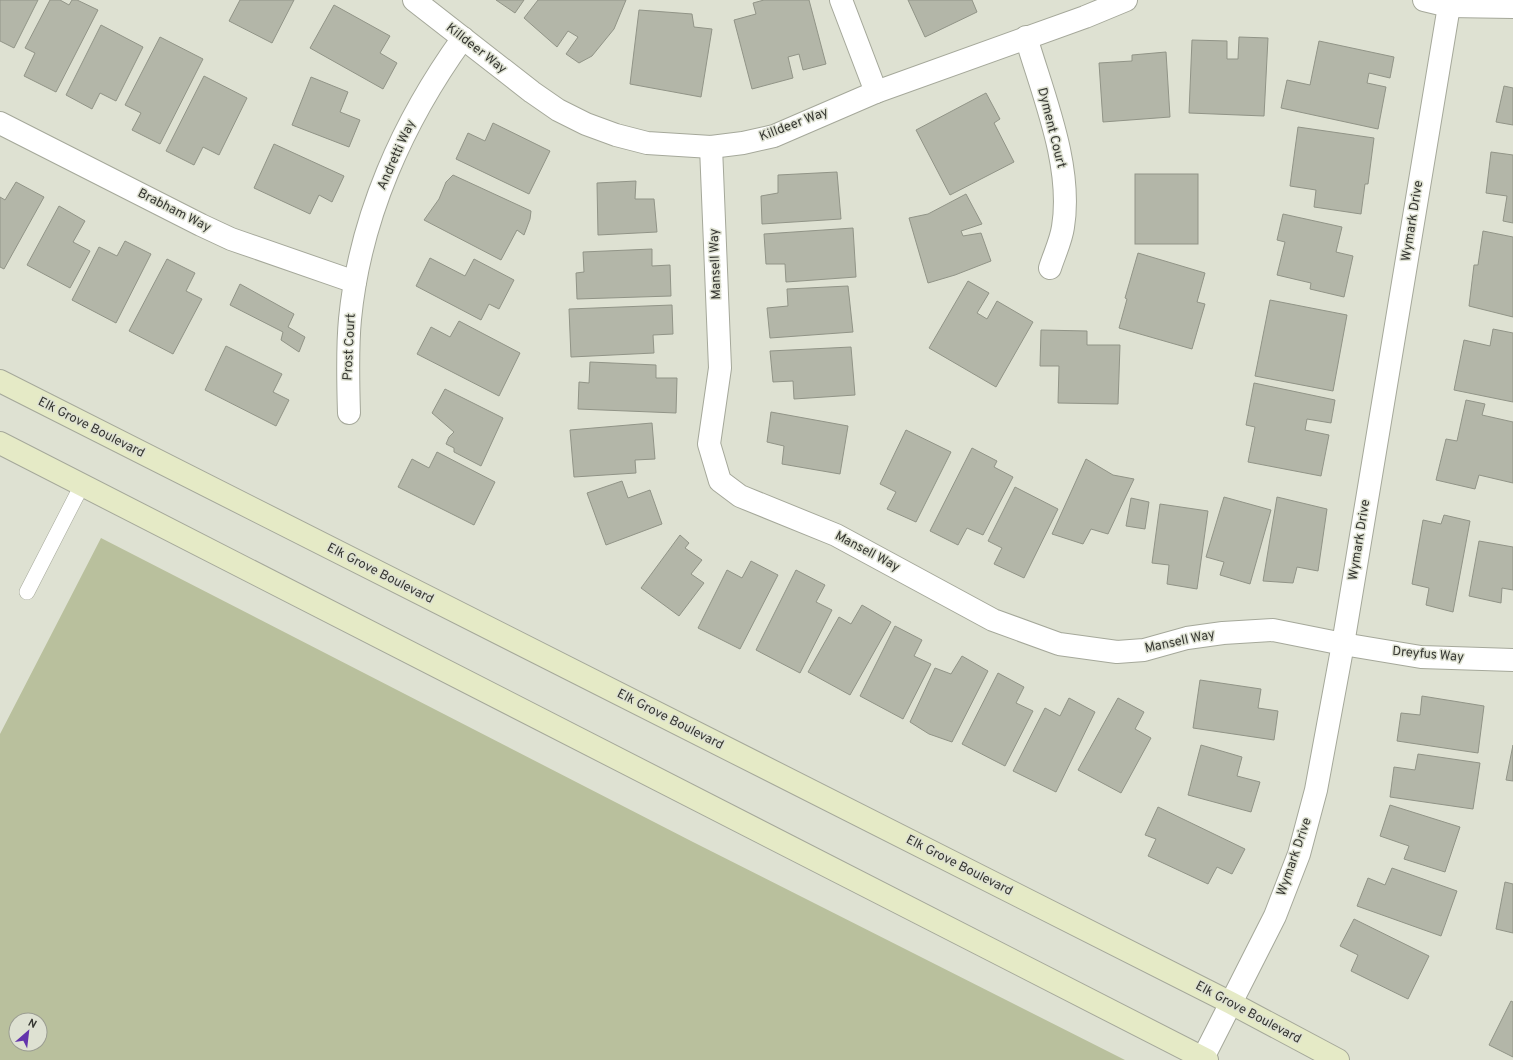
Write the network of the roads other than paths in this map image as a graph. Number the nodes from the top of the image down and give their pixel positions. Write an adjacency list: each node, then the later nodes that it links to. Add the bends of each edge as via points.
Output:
1 (414, 0): 8 (street, Killdeer Way)
2 (840, 0): 9 (street)
3 (1126, 0): 7 (street, Killdeer Way)
4 (1424, 0): 5 (street)
5 (1450, 3): 6 (street); 19 (street, Wymark Drive)
6 (1513, 7)
7 (1026, 37): 9 (street, Killdeer Way); 12 (street, Dyment Court, via 1057,139 1063,170 1063,228)
8 (463, 38): 11 (street, Killdeer Way, via 532,92 558,110 586,124 616,136 647,143); 13 (street, Andretti Way, via 442,67 385,177 362,247)
9 (876, 92): 11 (street, Killdeer Way, via 774,136)
10 (0, 123): 13 (street, Brabham Way, via 213,231)
11 (711, 147): 19 (street, Mansell Way, via 720,368 709,444 720,481 740,496 836,535 993,620 1059,644 1117,652 1144,650 1187,638 1272,630)
12 (1050, 268)
13 (355, 282): 15 (street, Prost Court, via 347,355)
14 (0, 381): 21 (main road, Elk Grove Boulevard)
15 (348, 413)
16 (0, 443): 17 (main road)
17 (82, 485): 18 (lane); 22 (main road)
18 (27, 592)
19 (1343, 644): 20 (street, Dreyfus Way, via 1422,657); 21 (street, Wymark Drive, via 1316,790 1299,854 1275,916)
20 (1513, 660)
21 (1231, 1003): 22 (street, Wymark Drive); 23 (main road, Elk Grove Boulevard)
22 (1204, 1059)
23 (1338, 1060)

